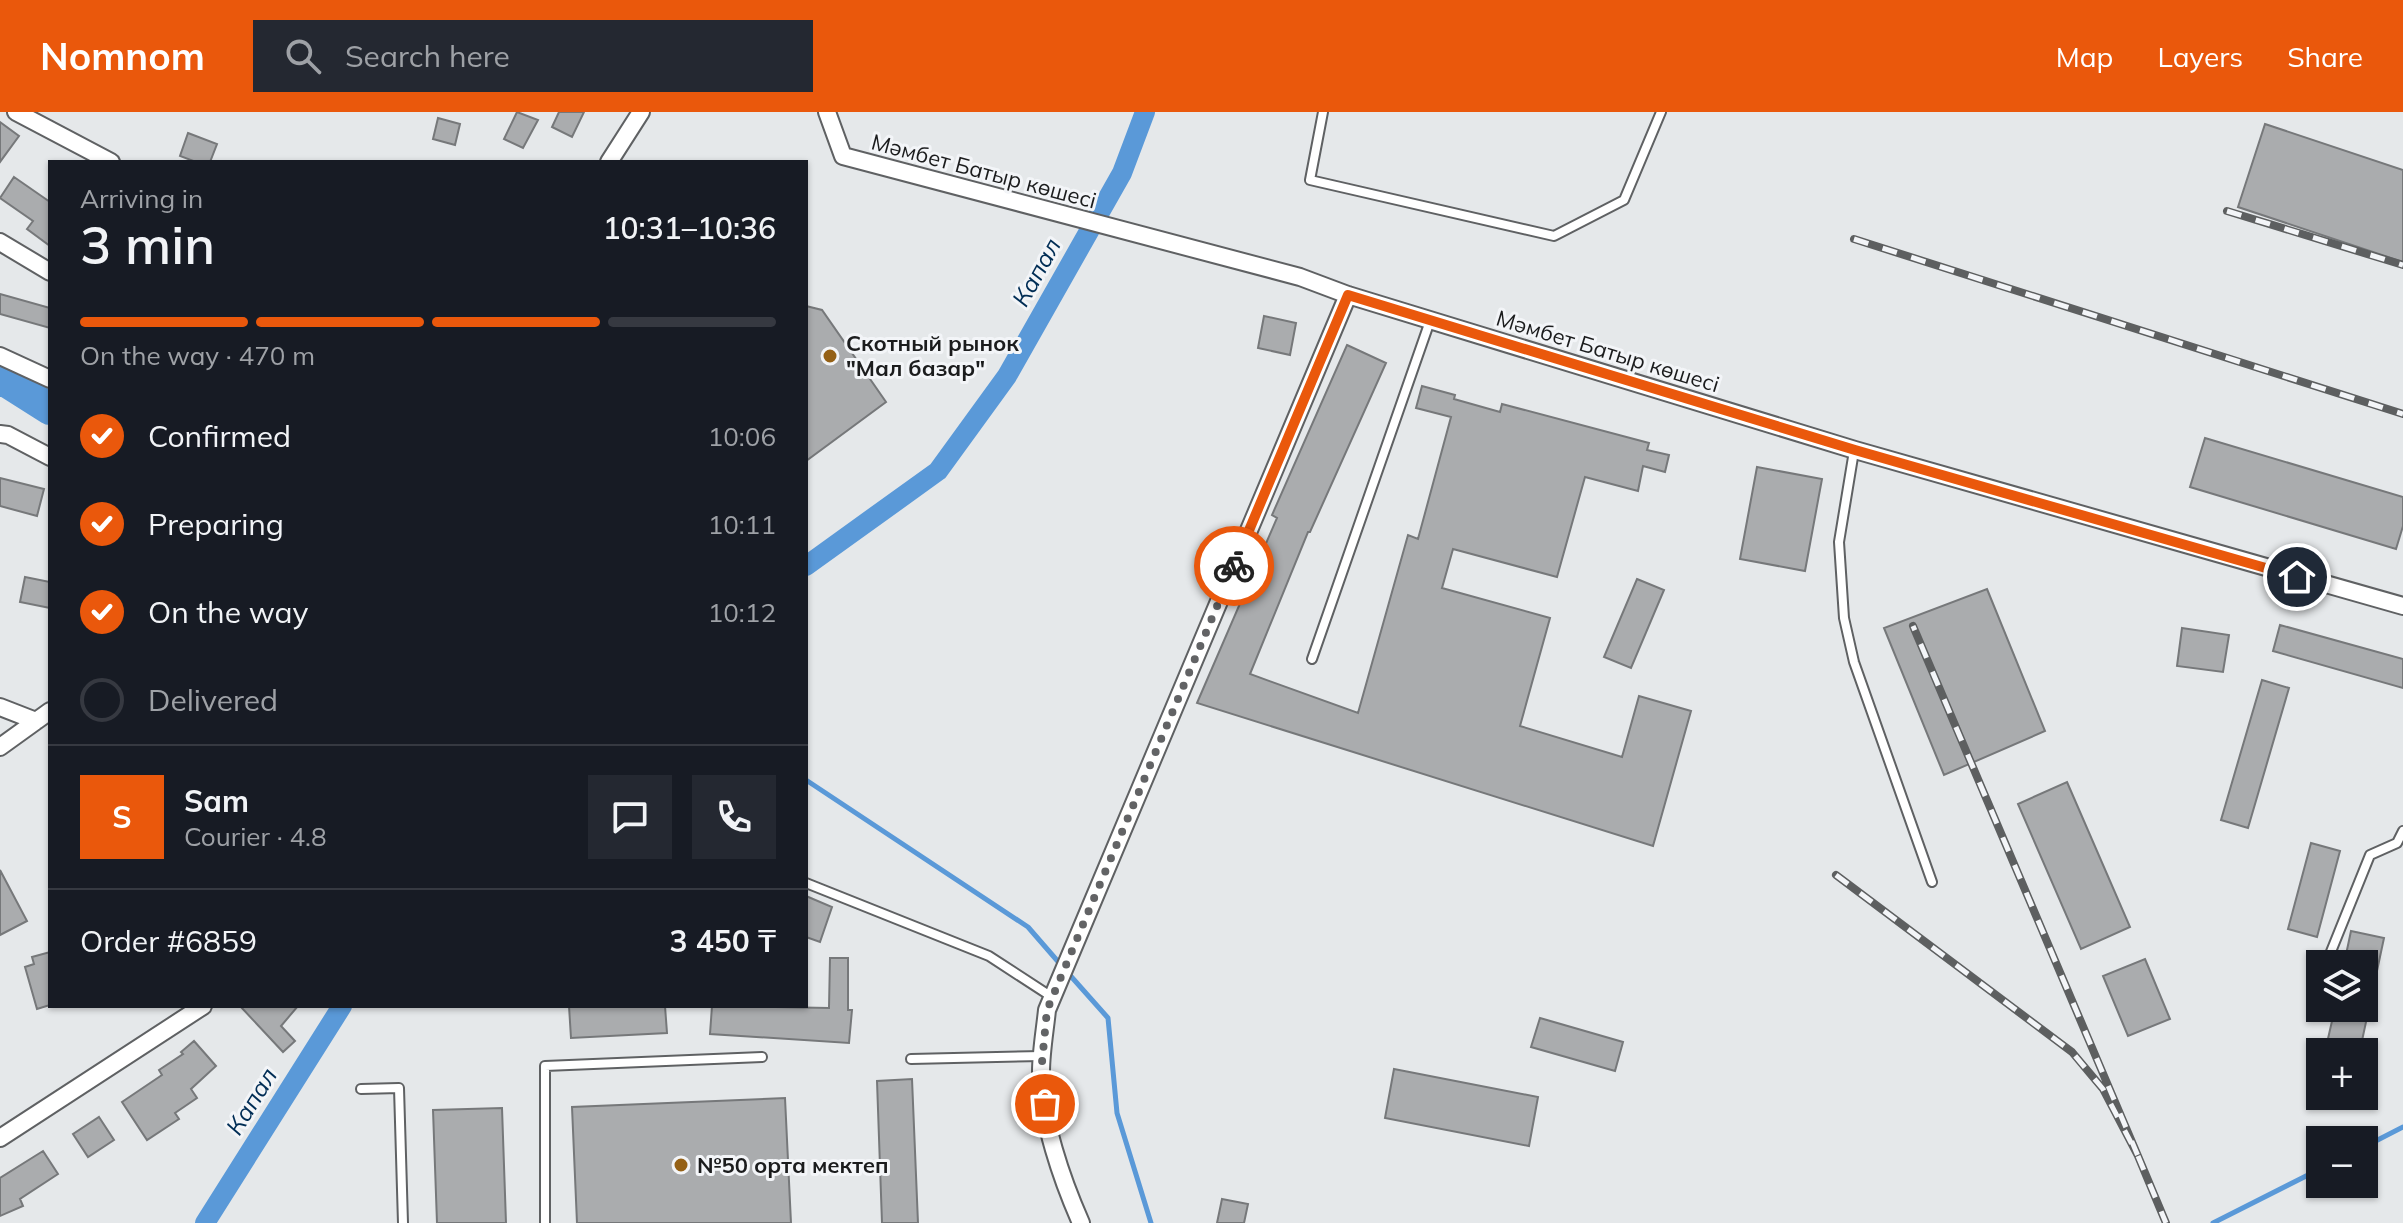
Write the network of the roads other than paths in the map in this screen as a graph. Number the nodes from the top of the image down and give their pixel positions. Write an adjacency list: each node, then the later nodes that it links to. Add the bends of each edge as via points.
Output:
1 (16, 112): 6 (street)
2 (641, 112): 7 (street)
3 (827, 112): 10 (street, Мәмбет Батыр көшесі, via 843,156 1300,277)
4 (1323, 112): 5 (lane, via 1310,180 1554,236 1624,200)
5 (1661, 112)
6 (107, 160)
7 (610, 160)
8 (0, 242): 9 (street)
9 (48, 271)
10 (1348, 295): 11 (street, Мәмбет Батыр көшесі); 26 (street)
11 (1431, 320): 15 (street, Мәмбет Батыр көшесі); 18 (lane)
12 (0, 356): 13 (street)
13 (48, 378)
14 (0, 434): 16 (street)
15 (1855, 450): 17 (street, Мәмбет Батыр көшесі); 23 (lane, via 1839,542 1844,618 1854,662)
16 (48, 456)
17 (2403, 606)
18 (1312, 659)
19 (0, 707): 20 (street)
20 (43, 716): 21 (street)
21 (0, 747)
22 (2403, 831): 25 (lane, via 2397,843 2370,855)
23 (1932, 882)
24 (808, 884): 26 (lane, via 989,956)
25 (2332, 950)
26 (1053, 997): 28 (street)
27 (200, 1008): 32 (street)
28 (1042, 1056): 30 (lane); 35 (street, via 1050,1135)
29 (762, 1057): 34 (lane, via 545,1066)
30 (911, 1059)
31 (361, 1089): 33 (lane, via 399,1088)
32 (0, 1138)
33 (403, 1223)
34 (545, 1223)
35 (1081, 1223)

